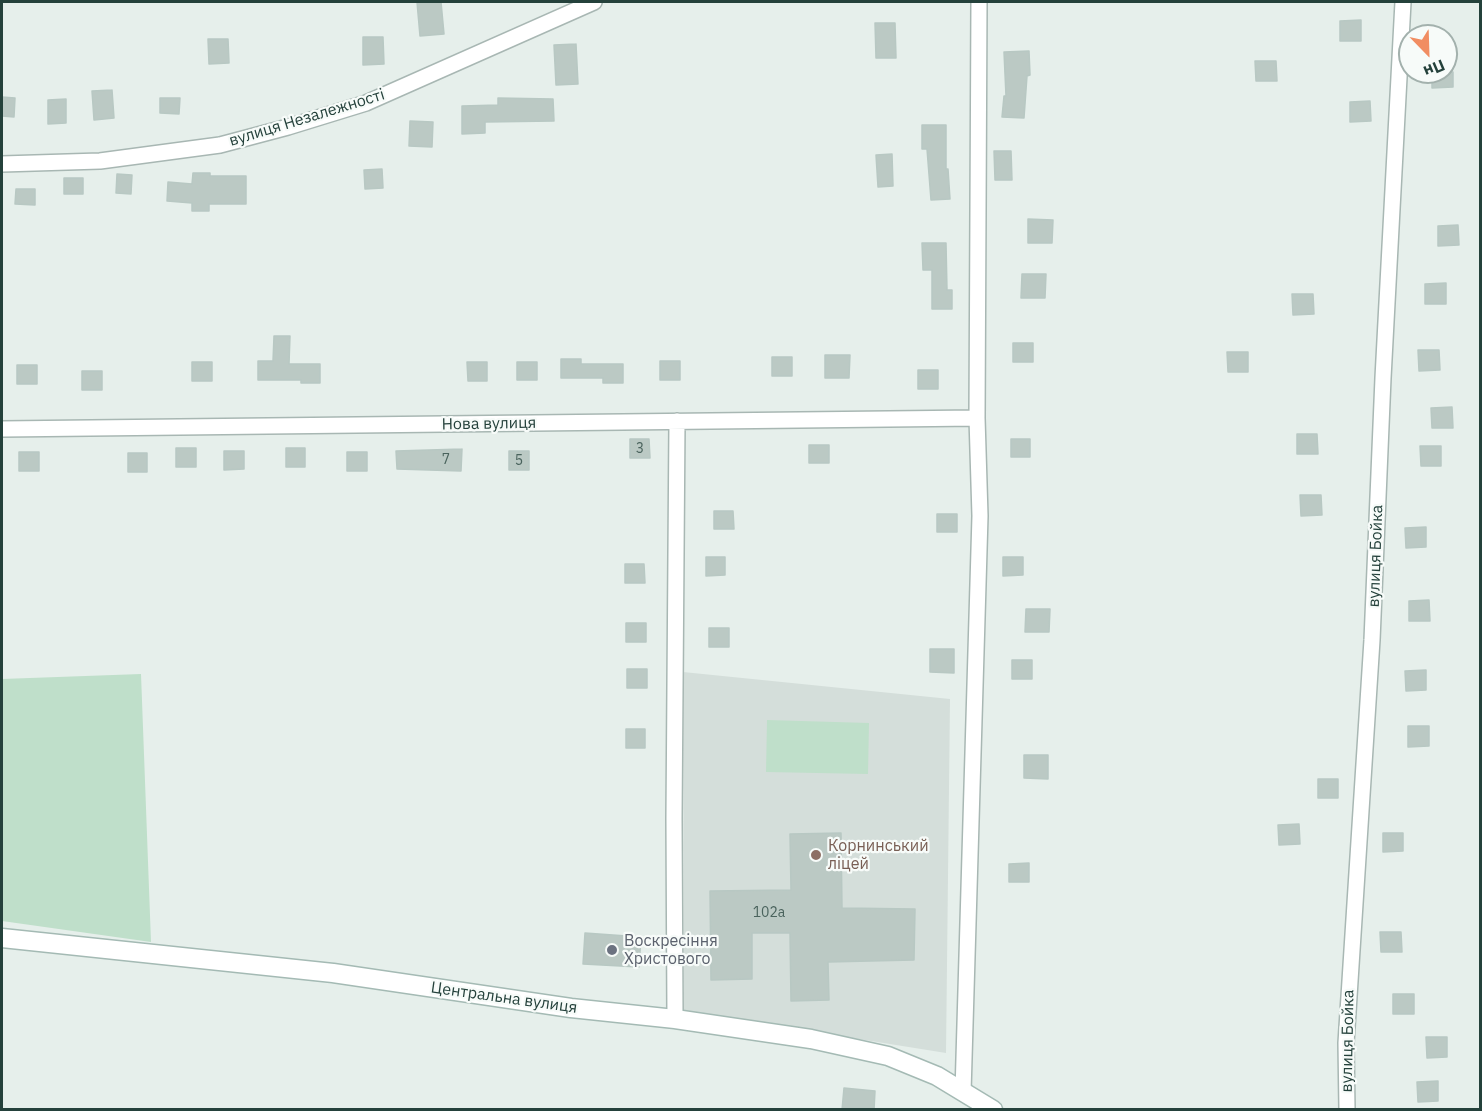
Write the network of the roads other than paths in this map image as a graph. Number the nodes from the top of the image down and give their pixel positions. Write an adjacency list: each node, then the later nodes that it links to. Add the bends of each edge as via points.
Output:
1 (594, 2): 4 (street, вулиця Незалежності, via 366,103 288,127 220,145 100,161)
2 (979, 2): 5 (street)
3 (1403, 2): 12 (street, вулиця Бойка, via 1372,640 1346,1043)
4 (2, 164)
5 (977, 418): 6 (street, Нова вулиця); 10 (street, via 980,516)
6 (677, 422): 7 (street, Нова вулиця); 9 (street)
7 (2, 429)
8 (2, 938): 9 (street, Центральна вулиця, via 333,973)
9 (675, 1019): 10 (street, Центральна вулиця, via 811,1039 888,1056 937,1076)
10 (963, 1092): 11 (street, Центральна вулиця)
11 (993, 1110)
12 (1347, 1110)

